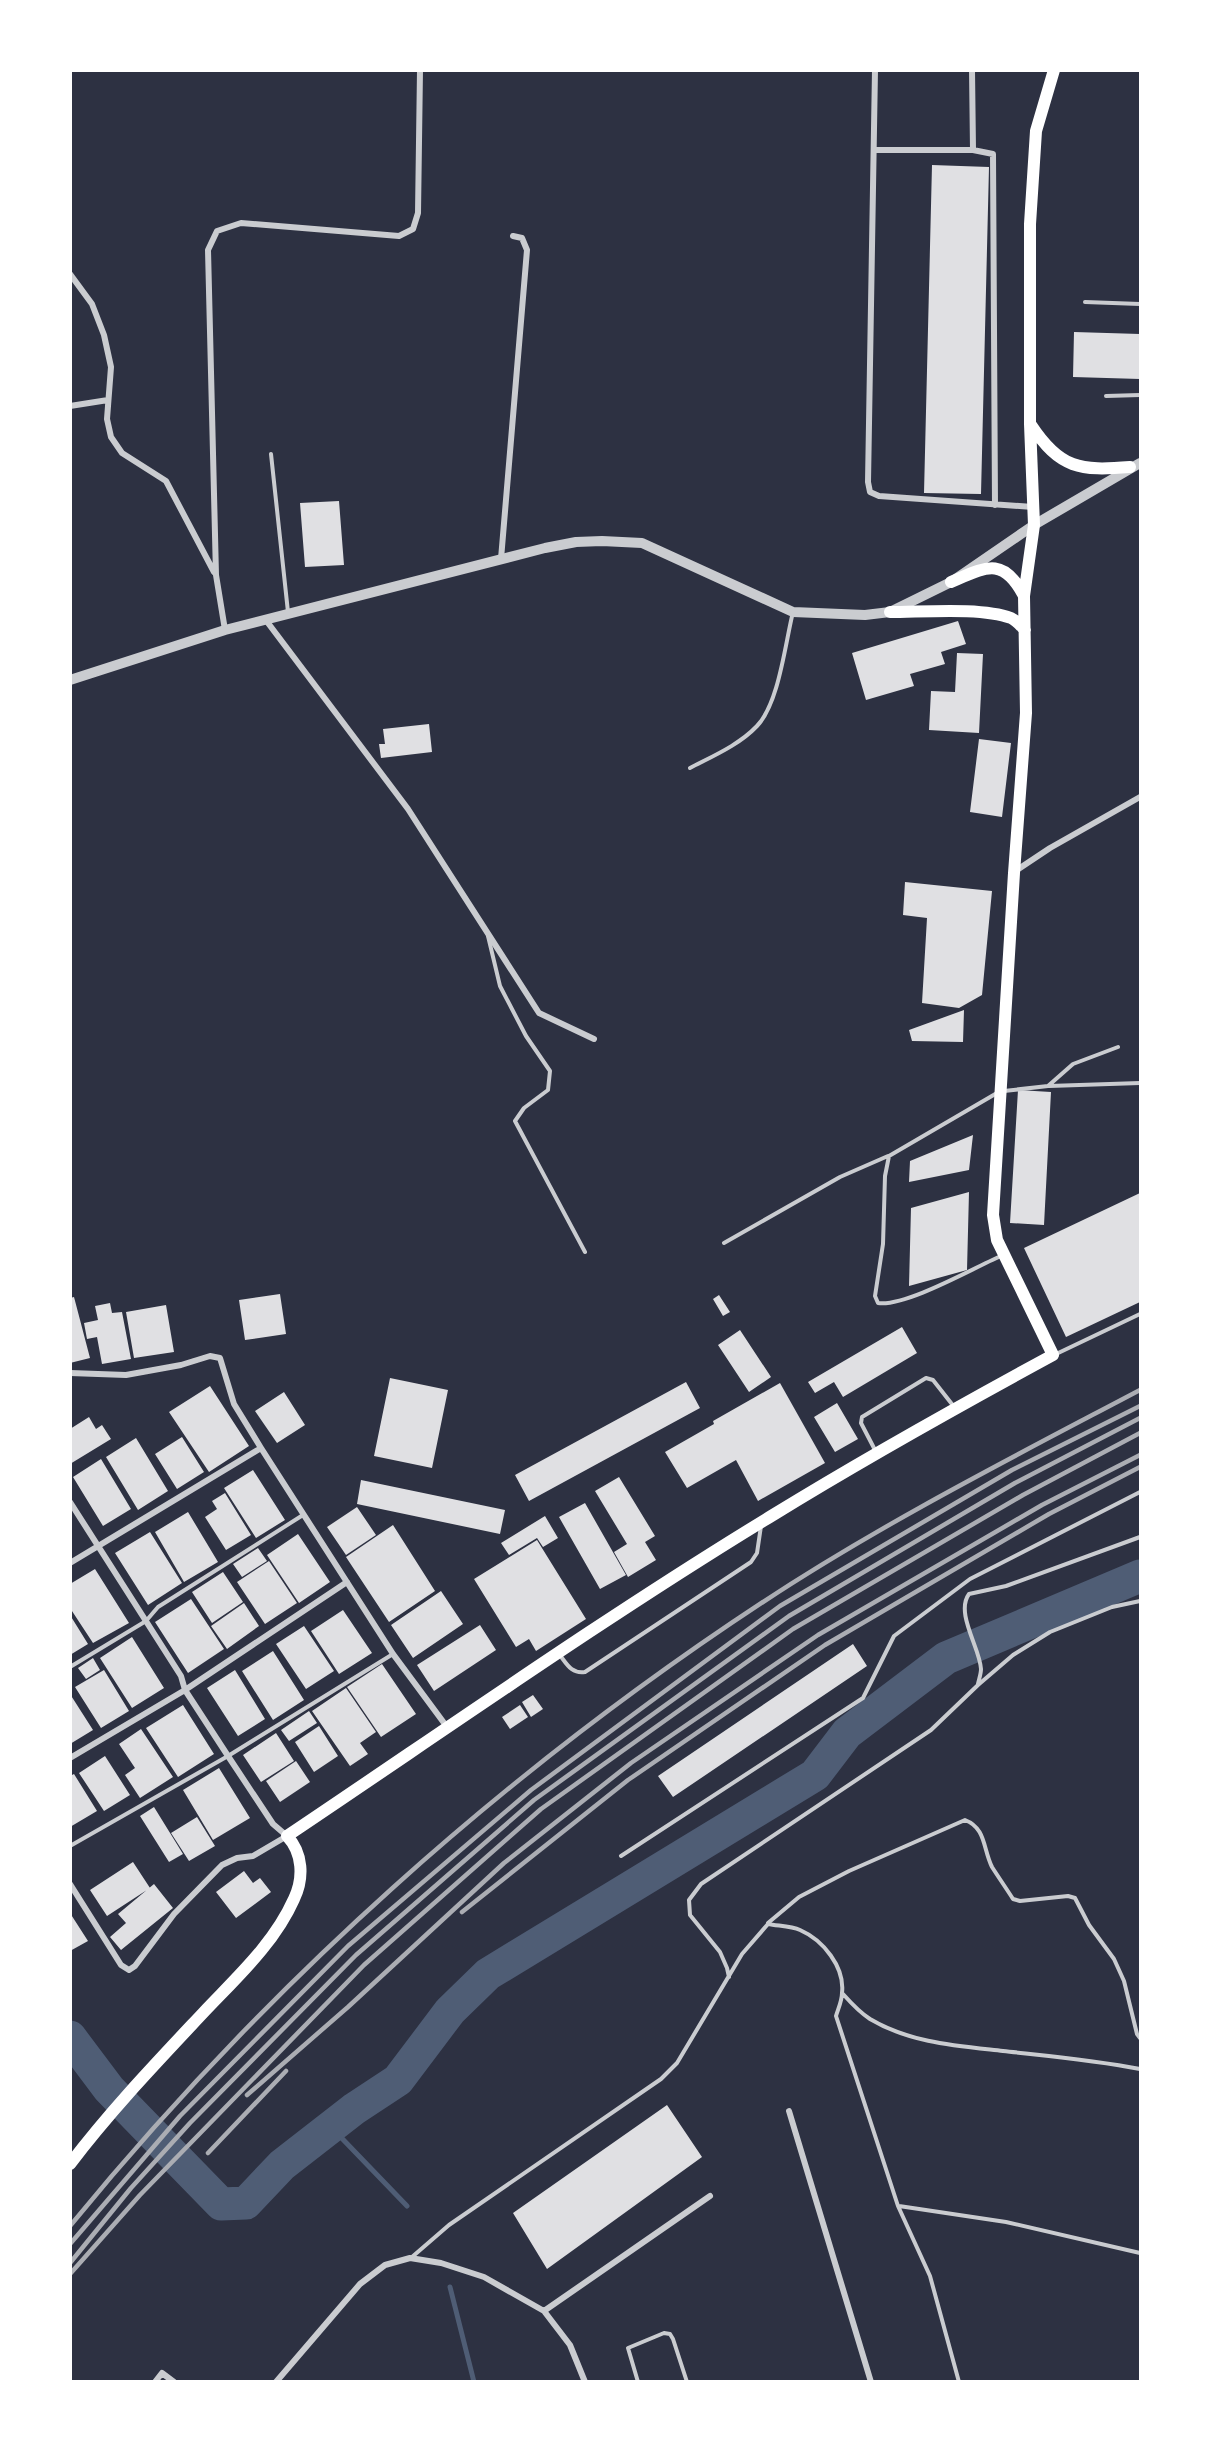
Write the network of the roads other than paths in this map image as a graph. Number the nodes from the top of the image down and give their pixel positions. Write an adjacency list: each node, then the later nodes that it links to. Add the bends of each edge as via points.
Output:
1 (420, 70): 22 (street, via 418,213 413,229 399,236 241,223 217,231 208,250)
2 (875, 70): 5 (street)
3 (972, 70): 6 (street)
4 (1053, 70): 15 (main road, via 1036,131 1030,224)
5 (874, 150): 6 (street); 18 (street, via 870,492 879,496)
6 (973, 150): 18 (street, via 993,154)
7 (513, 236): 21 (street, via 522,238 528,250)
8 (70, 274): 13 (street, via 92,304 104,335 111,368)
9 (1085, 302): 10 (lane)
10 (1140, 304)
11 (1140, 395): 12 (lane)
12 (1106, 396)
13 (108, 400): 14 (street); 22 (street, via 111,437 122,453 166,481)
14 (70, 406)
15 (1030, 424): 17 (main road, via 1049,451 1069,463 1093,469); 19 (main road)
16 (271, 454): 27 (lane)
17 (1135, 465): 20 (street)
18 (995, 505): 19 (street)
19 (1033, 507): 20 (main road)
20 (1034, 525): 23 (street); 24 (main road)
21 (501, 559): 25 (street, via 576,542 642,543); 27 (street)
22 (216, 575): 29 (street)
23 (951, 582): 24 (main road, via 989,568 998,569 1011,575); 26 (street)
24 (1024, 596): 30 (main road)
25 (793, 612): 26 (street); 32 (lane, via 771,706 757,726 738,742)
26 (890, 612): 30 (main road, via 1003,616)
27 (288, 613): 28 (street)
28 (265, 619): 29 (street); 35 (street, via 408,809)
29 (225, 630): 31 (street)
30 (1025, 630): 34 (main road, via 1026,713)
31 (70, 680)
32 (690, 768)
33 (1140, 796): 34 (street)
34 (1014, 873): 40 (main road)
35 (487, 932): 36 (street, via 539,1013); 43 (lane, via 500,986 550,1071 548,1090 524,1108 516,1121)
36 (594, 1040)
37 (1118, 1047): 39 (lane, via 1073,1064)
38 (1140, 1083): 39 (lane)
39 (1048, 1086): 40 (lane)
40 (1002, 1091): 41 (lane); 44 (main road, via 993,1215)
41 (889, 1156): 42 (lane, via 840,1177); 44 (lane, via 875,1296 878,1303 890,1305)
42 (723, 1243)
43 (585, 1252)
44 (1003, 1254): 46 (main road)
45 (1140, 1314): 46 (lane)
46 (1053, 1355): 48 (main road)
47 (70, 1373): 49 (street, via 126,1375 210,1356 220,1358 234,1404)
48 (955, 1408): 50 (main road); 50 (lane, via 933,1380 926,1378 862,1417 861,1423)
49 (261, 1448): 53 (street); 56 (street)
50 (876, 1454): 54 (main road)
51 (1140, 1492): 71 (lane, via 970,1579 894,1636 863,1698)
52 (70, 1502): 56 (street)
53 (304, 1515): 58 (street); 60 (lane, via 158,1607)
54 (762, 1521): 62 (main road); 62 (lane, via 757,1553 751,1562 585,1672 571,1670)
55 (1140, 1537): 64 (lane, via 1006,1586 969,1594 964,1600 965,1612 981,1669)
56 (99, 1546): 57 (street); 60 (street)
57 (70, 1563)
58 (347, 1582): 61 (street); 65 (street)
59 (1140, 1601): 64 (lane, via 1112,1607 1050,1632 1013,1655)
60 (146, 1622): 63 (lane); 65 (street, via 181,1676)
61 (393, 1654): 66 (street); 67 (lane)
62 (558, 1654): 66 (main road)
63 (70, 1667)
64 (978, 1684): 74 (lane, via 931,1731 701,1884 689,1900 690,1914 720,1952)
65 (185, 1690): 67 (street); 68 (street)
66 (448, 1728): 69 (main road)
67 (228, 1756): 69 (street, via 273,1824); 70 (lane)
68 (70, 1758)
69 (287, 1836): 72 (street, via 253,1856 222,1865 174,1914 129,1970 121,1965); 79 (main road, via 299,1852 301,1870 296,1897 284,1919 258,1954 136,2085)
70 (70, 1846)
71 (621, 1856)
72 (70, 1884)
73 (768, 1924): 74 (lane, via 742,1954); 75 (lane, via 800,1930 819,1942 842,1976); 76 (lane, via 800,1897 849,1871 965,1820 980,1830 991,1864 1013,1899 1075,1898 1120,1974)
74 (729, 1978): 83 (lane, via 677,2063 661,2079 449,2225)
75 (842, 1993): 77 (lane, via 871,2020 939,2043); 81 (lane, via 836,2016)
76 (1140, 2038)
77 (1140, 2069)
78 (789, 2111): 91 (street)
79 (70, 2164)
80 (710, 2196): 84 (street)
81 (898, 2206): 82 (lane, via 1006,2222); 92 (lane, via 930,2276)
82 (1140, 2253)
83 (410, 2258): 84 (street, via 484,2277); 87 (street, via 385,2265 360,2284)
84 (544, 2311): 88 (street, via 570,2345)
85 (155, 2382): 86 (street, via 162,2373)
86 (174, 2382)
87 (276, 2382)
88 (585, 2382)
89 (638, 2382): 90 (lane, via 628,2348 664,2333 673,2339)
90 (687, 2382)
91 (871, 2382)
92 (959, 2382)

